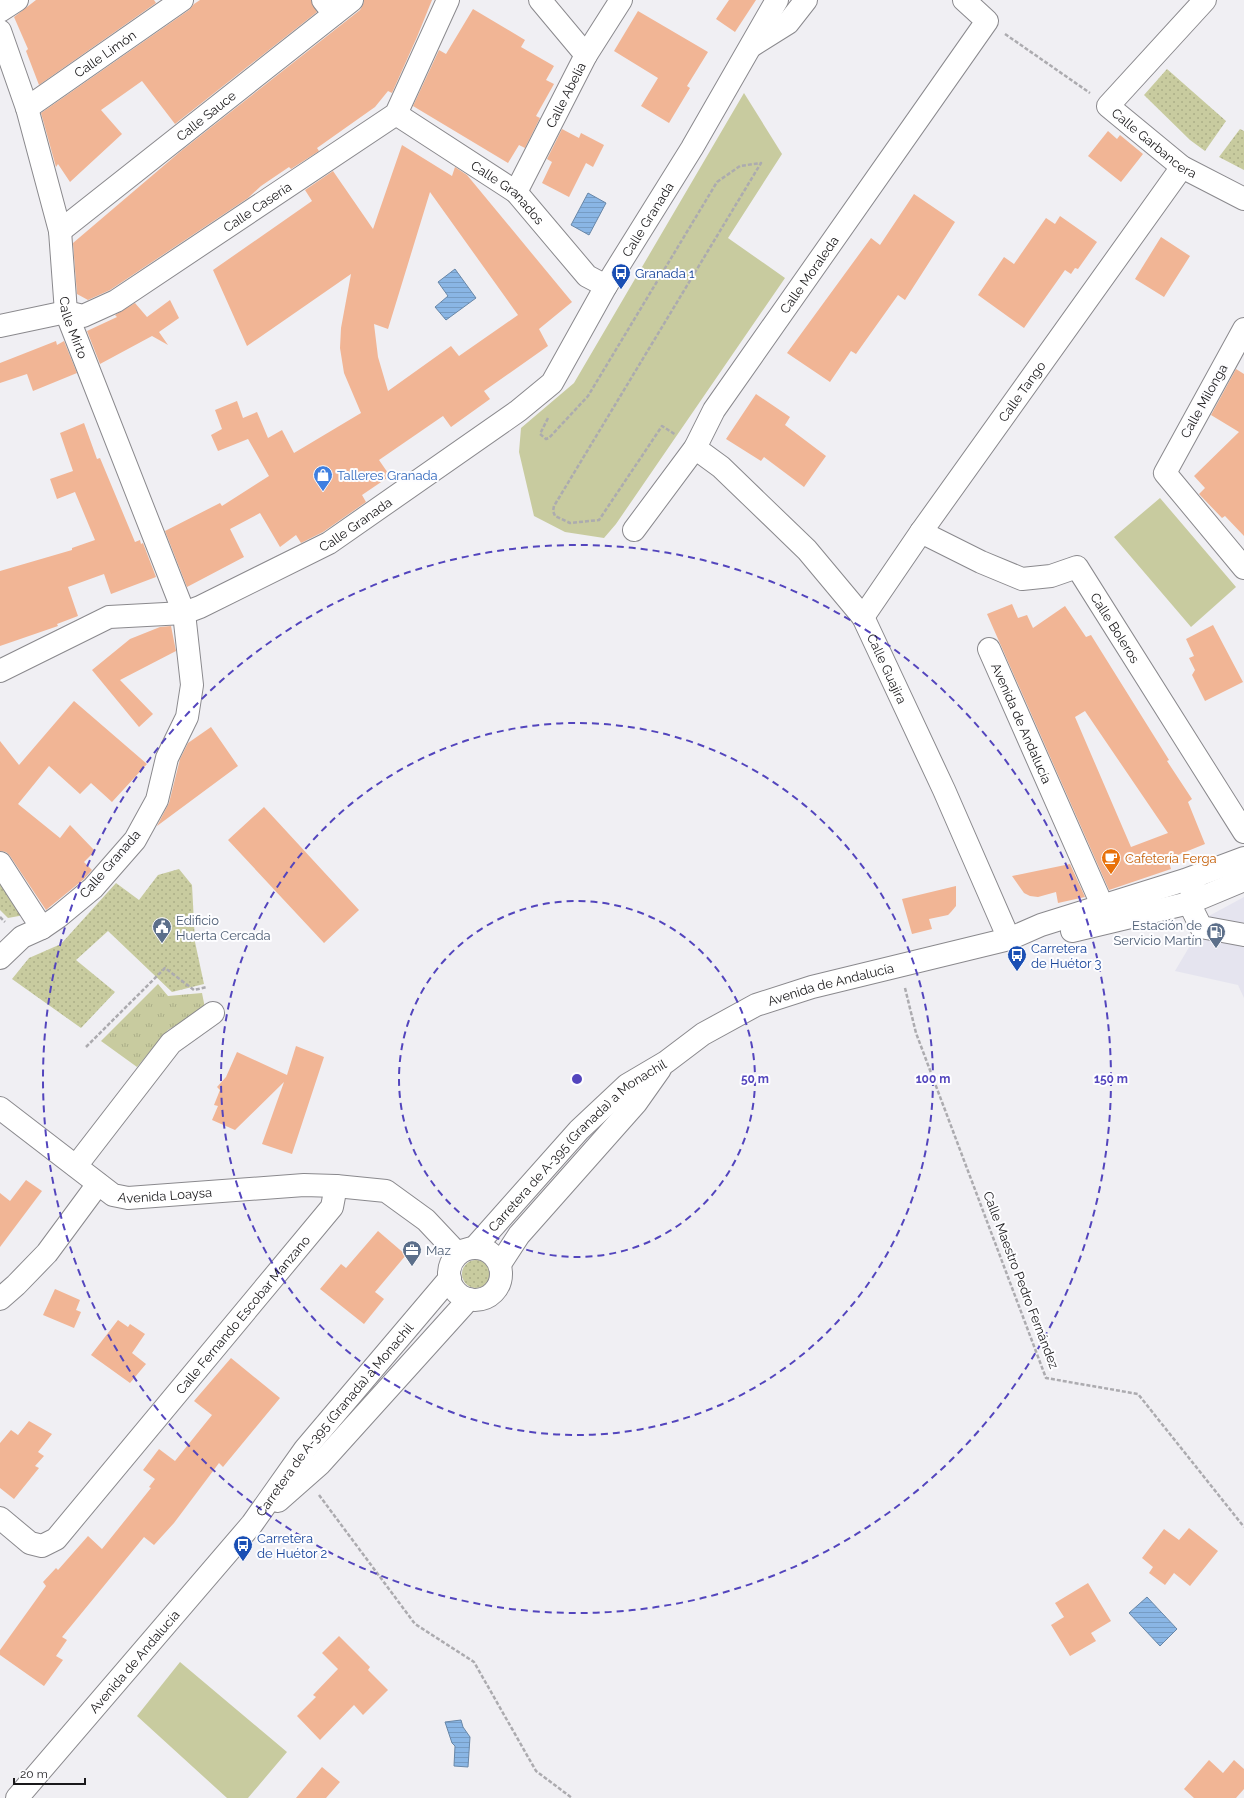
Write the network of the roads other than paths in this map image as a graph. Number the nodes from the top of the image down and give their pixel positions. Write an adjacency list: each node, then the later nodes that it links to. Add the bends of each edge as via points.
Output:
1 (17, 0): 12 (street)
2 (182, 0): 16 (street, Calle Limón)
3 (352, 0): 11 (street, Calle Sauce)
4 (448, 0): 17 (street)
5 (540, 0): 15 (street)
6 (621, 0): 15 (street, Calle Abelia)
7 (777, 0): 14 (street, Calle Granada)
8 (806, 0): 14 (street, via 788,23)
9 (964, 0): 26 (street, Calle Moraleda, via 987,21 714,410)
10 (1204, 0): 18 (street, Calle Garbancera, via 1108,106)
11 (329, 7): 21 (street, Calle Sauce)
12 (0, 11)
13 (0, 31): 16 (street, Calle Mirto)
14 (752, 46): 22 (street, Calle Granada)
15 (586, 55): 19 (street, Calle Abelia)
16 (27, 108): 21 (street, Calle Mirto)
17 (396, 114): 19 (street, Calle Granados); 23 (street, Calle Casería, via 116,301 84,316)
18 (1182, 167): 20 (street, Calle Garbancera); 28 (street, Calle Tango)
19 (516, 192): 22 (street, Calle Granados, via 587,276)
20 (1244, 199)
21 (60, 231): 23 (street, Calle Mirto)
22 (606, 286): 30 (street, Calle Granada, via 552,383 518,411 329,543)
23 (66, 312): 24 (street, Calle Casería); 30 (street, Calle Mirto)
24 (0, 326)
25 (1244, 329): 29 (street, Calle Milonga, via 1164,473)
26 (686, 442): 27 (street, Calle Moraleda); 31 (street, Calle Guajira, via 721,467 807,550)
27 (634, 530)
28 (920, 532): 31 (street, Calle Tango); 34 (street, Calle Boleros, via 1022,579 1052,576 1077,567)
29 (1244, 568)
30 (184, 613): 33 (street, via 109,617); 41 (street, Calle Granada, via 192,685 187,717 167,758 157,800 135,840 93,888)
31 (863, 617): 43 (street, Calle Guajira, via 944,790)
32 (989, 649): 40 (street, Avenida de Andalucía)
33 (0, 671)
34 (1244, 832)
35 (1244, 858): 40 (street, Avenida de Andalucía)
36 (0, 863): 41 (street)
37 (1244, 868): 39 (street, via 1202,886 1192,894)
38 (1244, 880): 39 (street, Avenida de Andalucía)
39 (1189, 903): 42 (street, via 1201,927); 43 (street, Avenida de Andalucía, via 1042,938)
40 (1102, 907): 43 (street, Avenida de Andalucía, via 1041,925)
41 (42, 928): 44 (street, Calle Granada, via 22,937)
42 (1244, 935)
43 (1009, 939): 46 (street, Avenida de Andalucía, via 812,987 756,1005 703,1034)
44 (0, 958)
45 (213, 1013): 48 (street, via 170,1043)
46 (666, 1062): 51 (street, Carretera de A-395 (Granada) a Monachil, via 627,1085 579,1130); 52 (street, Carretera de A-395 (Granada) a Monachil, via 636,1103 519,1235)
47 (0, 1108): 48 (street, Avenida Loaysa)
48 (76, 1166): 49 (street, Avenida Loaysa)
49 (98, 1184): 50 (street, Avenida Loaysa, via 114,1195 128,1198 304,1185); 54 (street, via 47,1254)
50 (336, 1186): 51 (street, via 386,1192); 56 (street, Calle Fernando Escobar Manzano, via 332,1207 56,1539 42,1546 30,1543)
51 (467, 1251): 52 (street, via 490,1252); 53 (street, via 451,1265)
52 (500, 1264): 55 (street, via 501,1278 495,1291 483,1299)
53 (450, 1278): 55 (street, via 456,1291); 57 (street, Carretera de A-395 (Granada) a Monachil, via 305,1448)
54 (0, 1299)
55 (469, 1299): 57 (street, Carretera de A-395 (Granada) a Monachil, via 320,1464)
56 (0, 1518)
57 (252, 1524): 58 (street, Avenida de Andalucía)
58 (17, 1798)

